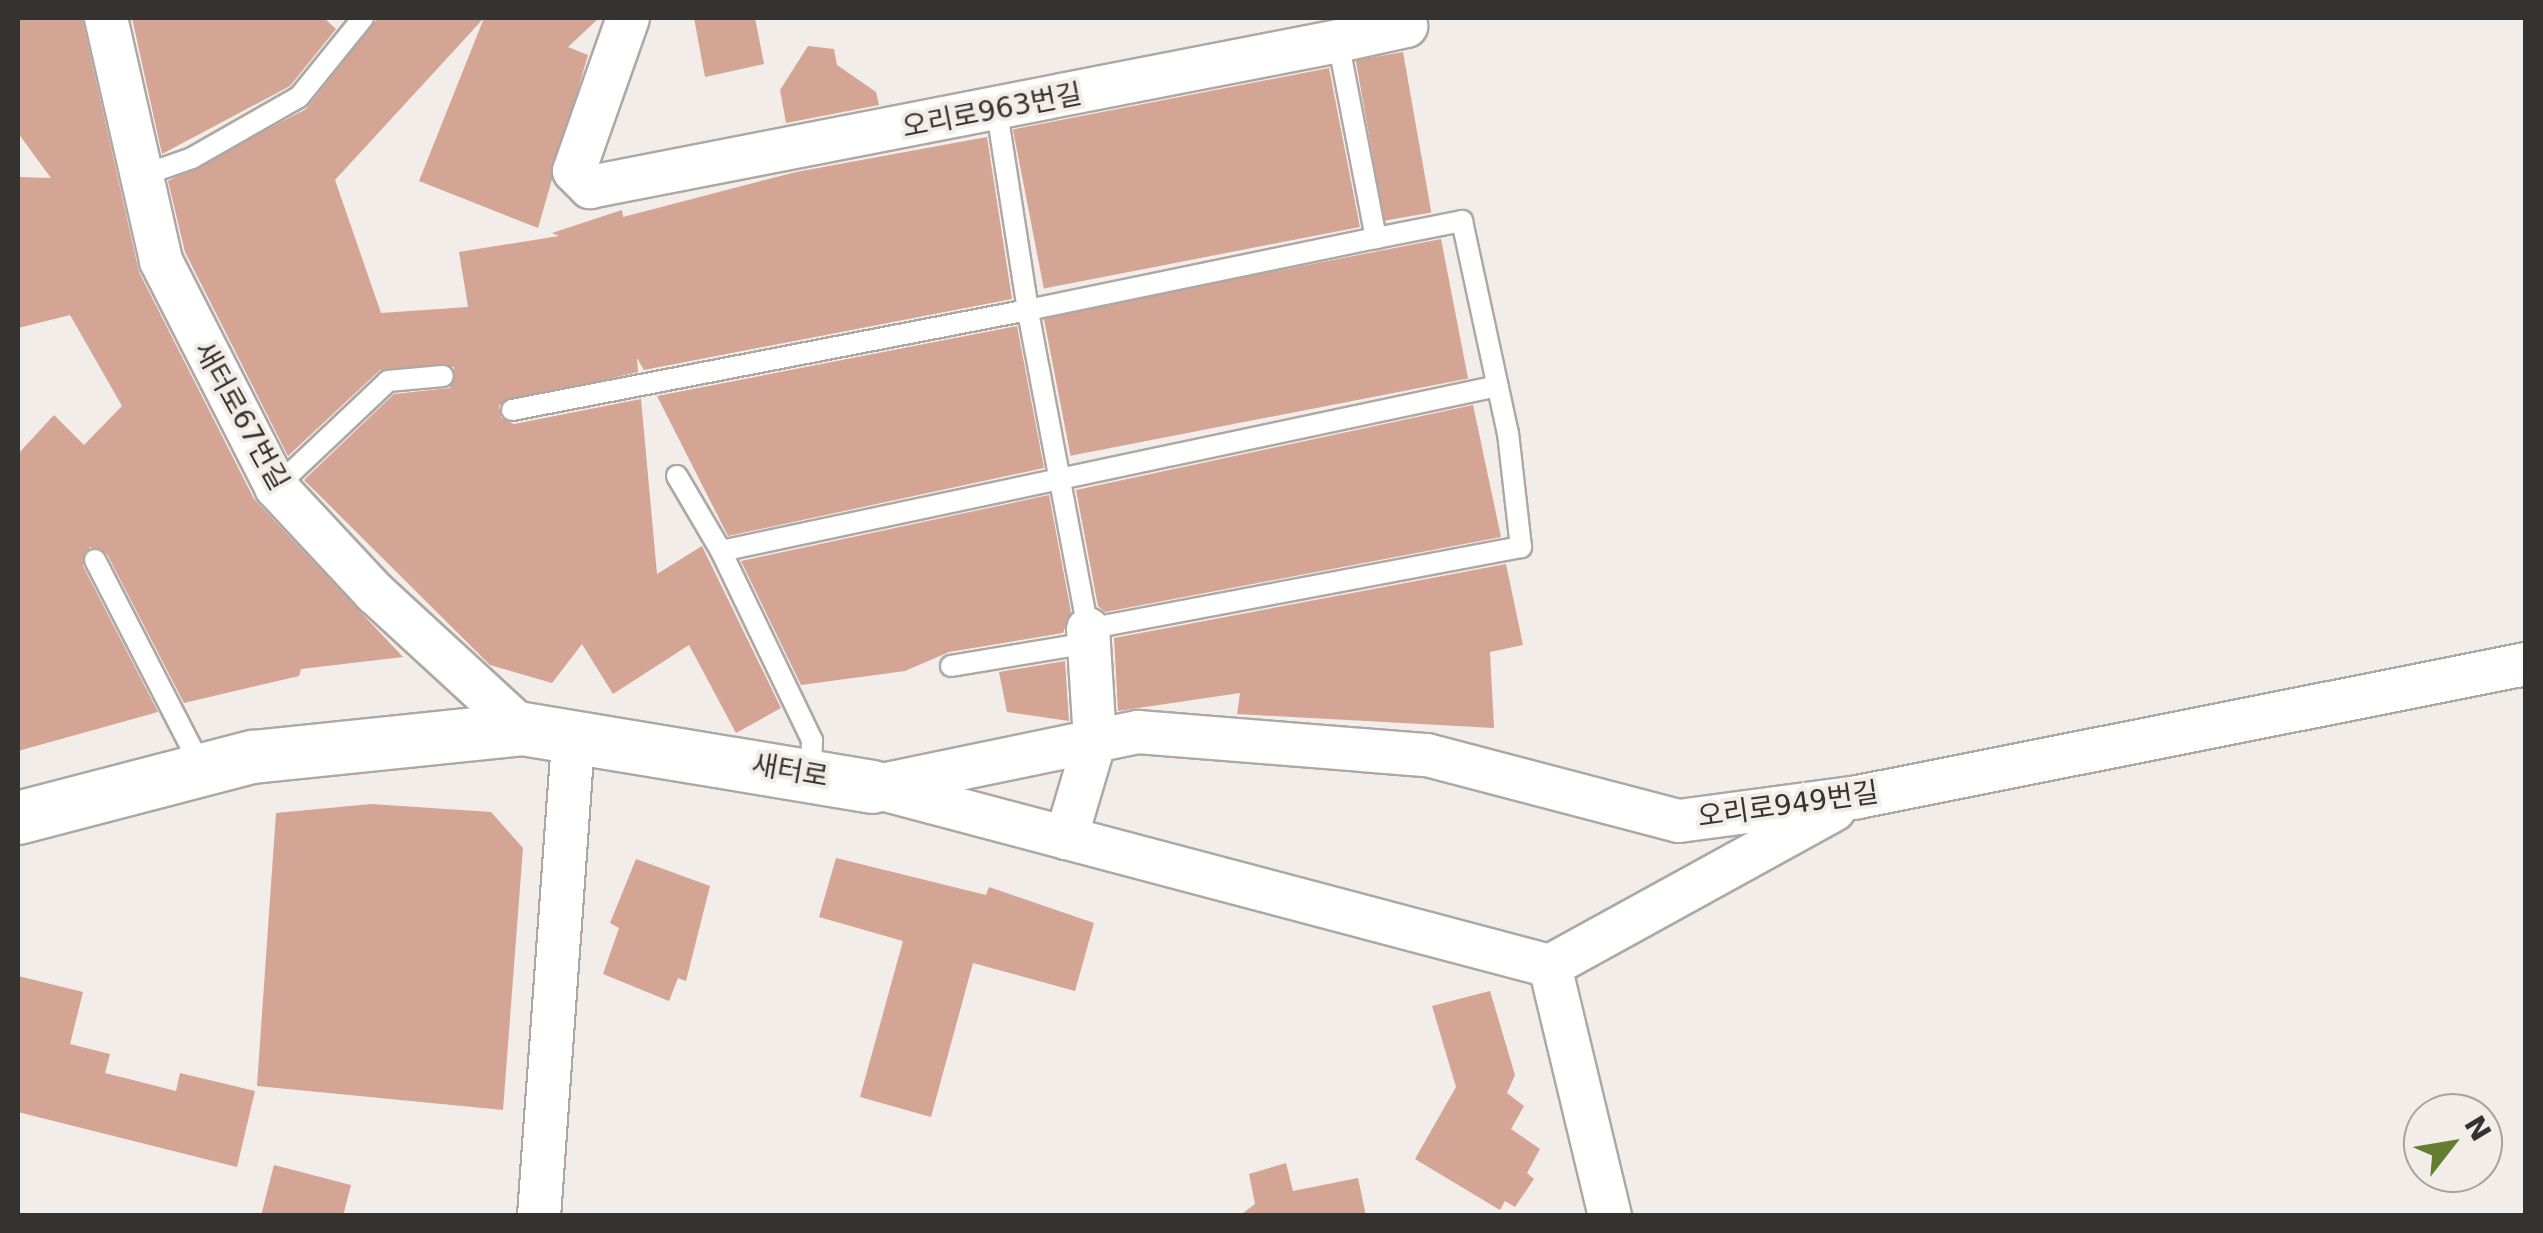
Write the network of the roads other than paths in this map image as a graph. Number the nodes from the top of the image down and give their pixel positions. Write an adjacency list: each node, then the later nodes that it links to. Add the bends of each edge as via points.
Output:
1 (106, 18): 7 (street, 새터로67번길)
2 (363, 18): 7 (lane, via 299,97 192,158)
3 (628, 18): 6 (street, 오리로963번길, via 574,171 590,187)
4 (1404, 18): 5 (street, 오리로963번길, via 1406,26)
5 (1338, 42): 6 (street, 오리로963번길); 8 (lane)
6 (996, 111): 9 (lane)
7 (138, 178): 15 (street, 새터로67번길, via 162,261)
8 (1376, 238): 9 (lane); 11 (lane, via 1462,221)
9 (1028, 310): 12 (lane); 14 (lane)
10 (443, 376): 15 (lane, via 388,381)
11 (1498, 386): 14 (lane); 18 (lane, via 1522,547)
12 (512, 410)
13 (678, 476): 16 (lane)
14 (1058, 476): 16 (lane); 18 (lane)
15 (276, 488): 21 (street, 새터로67번길, via 374,593)
16 (721, 551): 25 (lane, via 812,740)
17 (96, 560): 24 (lane)
18 (1088, 636): 20 (lane); 22 (street)
19 (2526, 664): 27 (street, 오리로949번길)
20 (951, 666)
21 (548, 733): 24 (street, 새터로); 25 (street, 새터로); 32 (street)
22 (1095, 740): 23 (street, 오리로949번길); 27 (street, 오리로949번길, via 1138,732 1427,756 1679,820); 30 (street)
23 (995, 760): 26 (street, 오리로949번길); 28 (street, via 972,787)
24 (203, 770): 29 (street, 새터로)
25 (811, 774): 26 (street, 새터로)
26 (872, 787): 28 (street, 새터로)
27 (1858, 797): 31 (street)
28 (976, 814): 30 (street, 새터로)
29 (18, 818)
30 (1066, 838): 31 (street, 새터로)
31 (1550, 966): 33 (street)
32 (539, 1216)
33 (1610, 1216)

